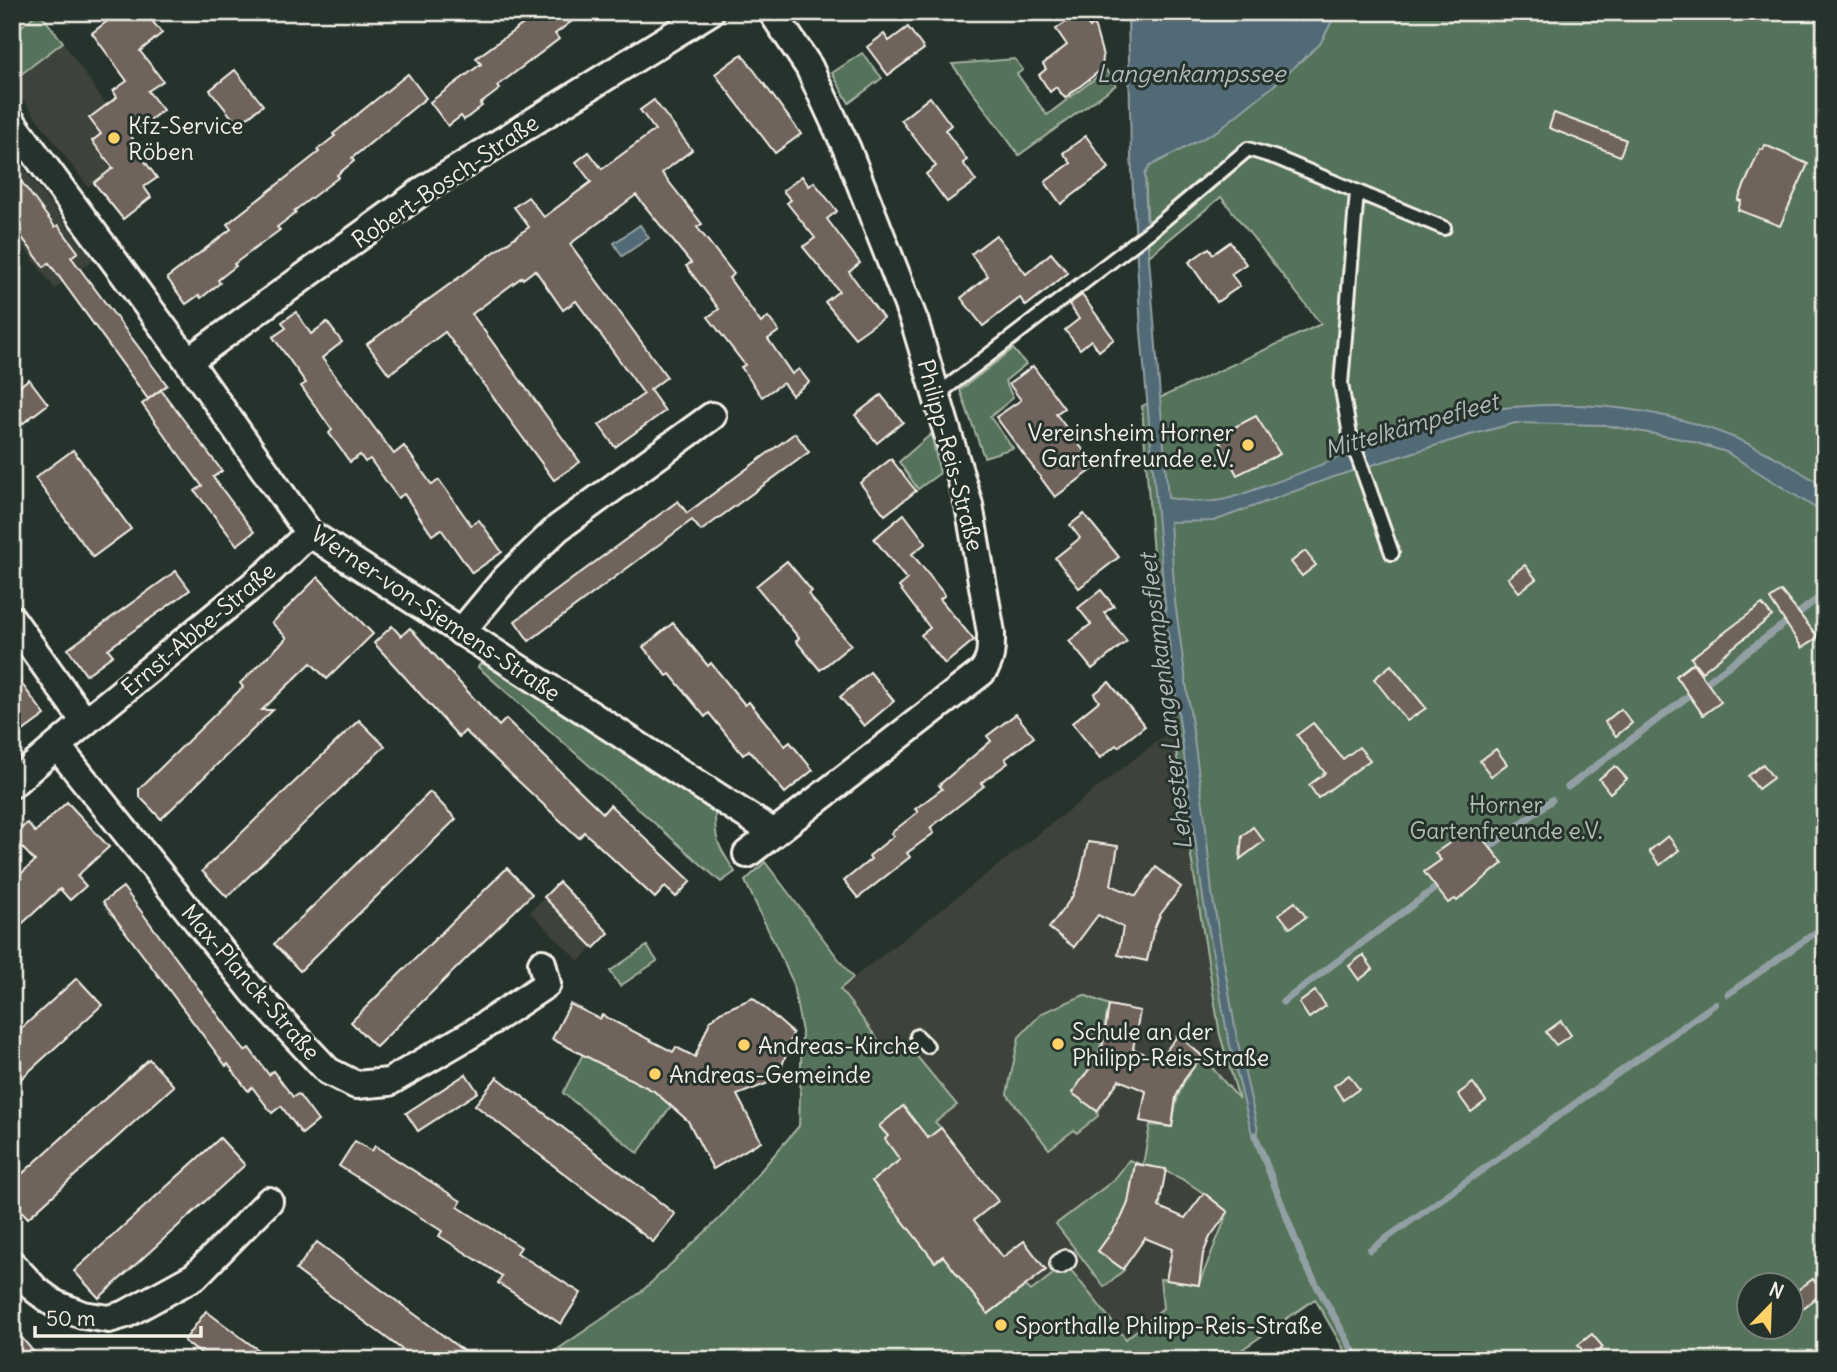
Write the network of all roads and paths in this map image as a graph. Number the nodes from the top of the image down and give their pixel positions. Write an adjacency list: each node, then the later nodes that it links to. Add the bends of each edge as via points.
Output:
1 (710, 12): 6 (street, Robert-Bosch-Straße, via 425,189)
2 (772, 12): 7 (street, Philipp-Reis-Straße, via 809,67 853,161)
3 (12, 122): 6 (street, Werner-von-Siemens-Straße)
4 (1357, 192): 5 (lane); 7 (lane, via 1248,149 1153,229); 10 (lane, via 1341,384 1355,449)
5 (1444, 228)
6 (188, 360): 9 (street, Werner-von-Siemens-Straße)
7 (937, 394): 16 (street, Philipp-Reis-Straße, via 969,505 992,633 990,657 982,672)
8 (712, 416): 12 (street, via 558,528)
9 (309, 533): 12 (street, Werner-von-Siemens-Straße); 13 (street, Ernst-Abbe-Straße, via 269,572)
10 (1392, 553)
11 (12, 620): 13 (street)
12 (461, 632): 16 (street, Werner-von-Siemens-Straße)
13 (85, 722): 14 (street, Ernst-Abbe-Straße)
14 (57, 746): 15 (street, Ernst-Abbe-Straße); 18 (street, Max-Planck-Straße, via 254,992 328,1071 356,1085 388,1083 515,1005 547,984)
15 (12, 784)
16 (774, 833): 17 (street, Philipp-Reis-Straße)
17 (747, 854)
18 (542, 963)
19 (917, 1036): 20 (lane)
20 (926, 1046)
21 (269, 1201): 22 (street, via 195,1276 109,1320 55,1304)
22 (12, 1264)

